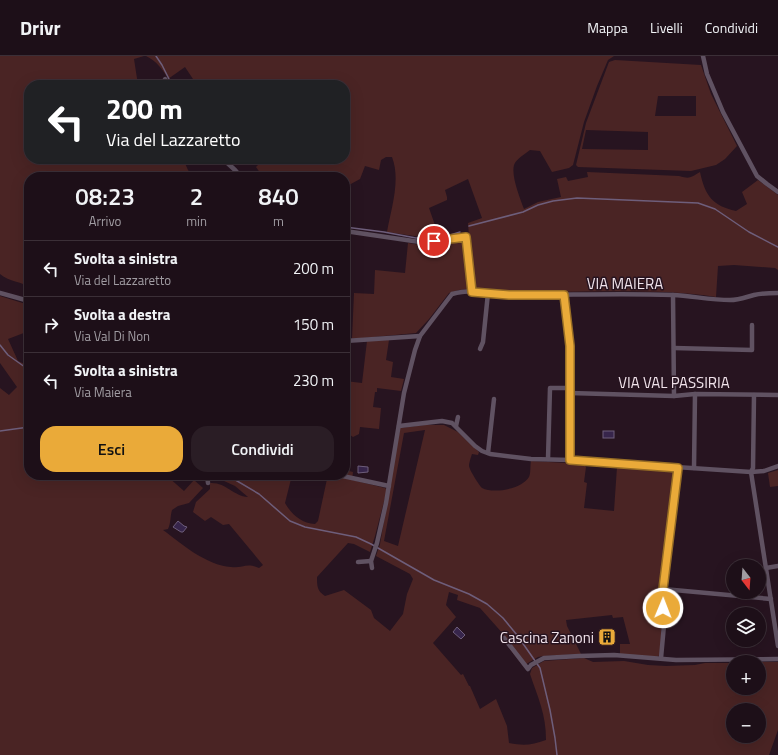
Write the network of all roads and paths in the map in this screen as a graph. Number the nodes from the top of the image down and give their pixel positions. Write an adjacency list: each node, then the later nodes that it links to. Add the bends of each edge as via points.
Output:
1 (703, 56): 4 (street, via 723,112 758,176)
2 (228, 164): 3 (street)
3 (237, 172)
4 (778, 192)
5 (350, 232): 7 (street, via 420,242 466,237)
6 (0, 292): 12 (street)
7 (472, 292): 8 (street, VIA MAIERA); 14 (street, VIA MAIERA, via 452,294)
8 (488, 293): 10 (street, VIA MAIERA); 17 (street)
9 (778, 294): 11 (street, VIA MAIERA, via 752,295 740,300)
10 (564, 295): 11 (street, VIA MAIERA); 18 (street, via 570,346)
11 (673, 295): 16 (street)
12 (24, 299)
13 (752, 326): 16 (street, via 752,350)
14 (420, 336): 15 (street); 25 (street, VIA MAIERA, via 404,393)
15 (350, 341)
16 (674, 348): 22 (street)
17 (480, 349)
18 (570, 391): 22 (street, VIA VAL PASSIRIA); 28 (street, VIA VAL PASSIRIA, via 550,388); 29 (street)
19 (695, 394): 20 (street, VIA VAL PASSIRIA); 22 (street, VIA VAL PASSIRIA); 32 (street)
20 (754, 395): 21 (street, VIA VAL PASSIRIA); 33 (street)
21 (778, 395)
22 (674, 396)
23 (494, 400): 27 (street)
24 (458, 417): 26 (street)
25 (399, 426): 26 (street, via 442,421); 37 (street, VIA MAIERA)
26 (456, 426): 27 (street, via 475,446)
27 (488, 453): 28 (street)
28 (548, 459): 29 (street)
29 (570, 460): 31 (street)
30 (778, 466): 33 (street)
31 (678, 468): 32 (street); 44 (street)
32 (694, 468): 33 (street)
33 (751, 472): 38 (street)
34 (350, 478): 37 (street)
35 (208, 480): 36 (street)
36 (208, 483)
37 (389, 486): 39 (street, VIA MAIERA)
38 (765, 559)
39 (371, 561): 40 (street); 42 (street)
40 (358, 562)
41 (778, 566): 43 (street)
42 (372, 568)
43 (766, 568): 45 (street)
44 (663, 589): 45 (street); 48 (street, via 664,625)
45 (771, 599): 47 (street)
46 (504, 638): 48 (street, via 528,669 541,659 614,655)
47 (778, 646)
48 (661, 658): 49 (street)
49 (778, 659)

